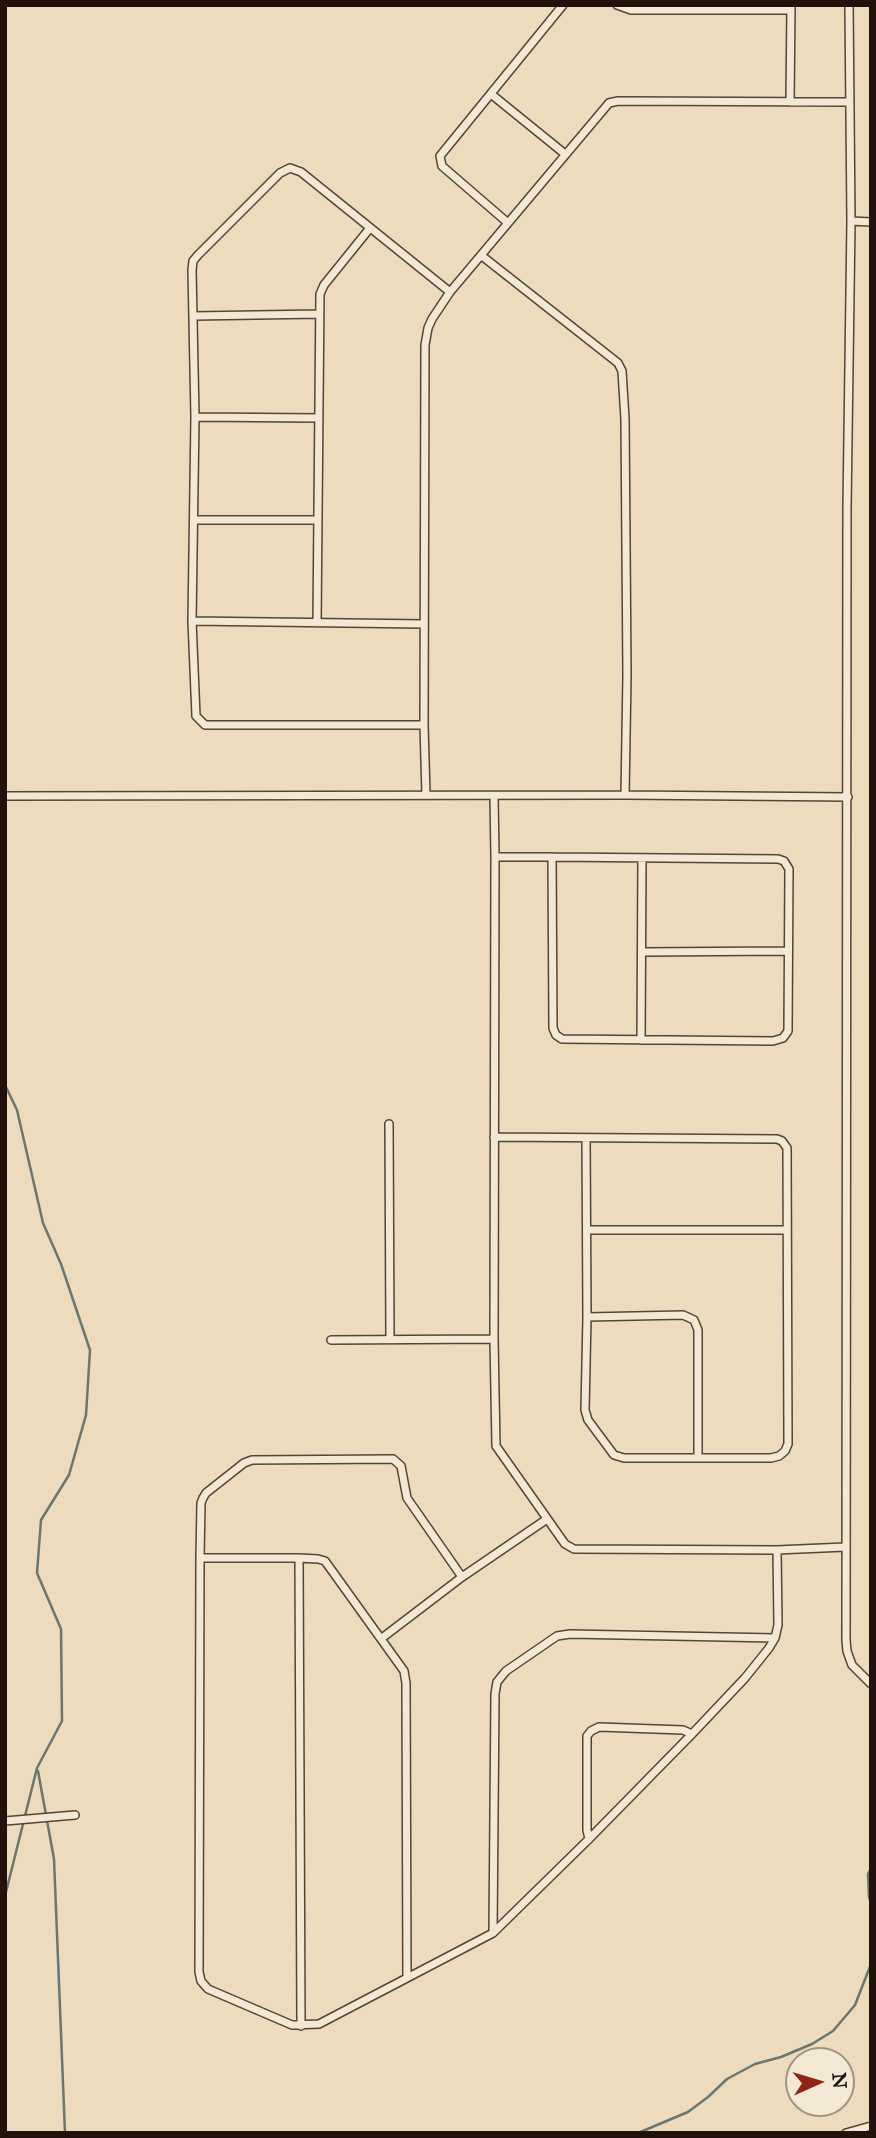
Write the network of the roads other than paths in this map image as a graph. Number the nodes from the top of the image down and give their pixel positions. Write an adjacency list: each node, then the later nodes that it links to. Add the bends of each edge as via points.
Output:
1 (563, 5): 6 (street)
2 (617, 5): 4 (street, via 631,10)
3 (849, 5): 8 (street)
4 (698, 8): 5 (street)
5 (791, 8): 7 (street)
6 (491, 94): 9 (street); 12 (street, via 440,156 440,162)
7 (790, 102): 8 (street); 9 (street, via 609,103)
8 (849, 102): 10 (street)
9 (565, 154): 12 (street)
10 (851, 221): 11 (street); 30 (street)
11 (871, 222)
12 (508, 223): 14 (street)
13 (370, 228): 15 (street); 16 (street, via 324,285); 17 (street, via 296,168 285,169 193,261)
14 (482, 256): 15 (street); 27 (street, via 618,363 622,371)
15 (450, 292): 24 (street, via 432,319 425,345)
16 (319, 314): 17 (street); 19 (street)
17 (194, 316): 18 (street)
18 (195, 417): 19 (street); 20 (street)
19 (318, 418): 21 (street)
20 (194, 520): 21 (street); 22 (street)
21 (317, 520): 23 (street)
22 (192, 621): 23 (street); 25 (street, via 196,716 205,725)
23 (317, 623): 24 (street)
24 (424, 624): 25 (street)
25 (424, 724): 26 (street)
26 (426, 795): 28 (street); 29 (street)
27 (625, 795): 29 (street); 30 (street)
28 (5, 796)
29 (494, 796): 31 (street)
30 (848, 797): 48 (street)
31 (495, 857): 32 (street); 38 (street)
32 (552, 857): 33 (street); 36 (street, via 556,1035 562,1039)
33 (642, 858): 34 (street, via 784,861 789,869); 35 (street)
34 (788, 951): 35 (street); 36 (street, via 788,1031 783,1038)
35 (642, 952): 36 (street)
36 (641, 1040)
37 (389, 1124): 43 (street)
38 (494, 1137): 39 (street); 44 (street)
39 (586, 1138): 40 (street); 41 (street, via 782,1141 787,1148)
40 (587, 1230): 41 (street); 42 (street)
41 (787, 1230): 46 (street, via 788,1444 779,1456 771,1458)
42 (587, 1317): 46 (street, via 585,1410 614,1455); 46 (street, via 683,1315 694,1320 698,1330)
43 (390, 1339): 44 (street); 45 (street)
44 (494, 1339): 47 (street, via 496,1446)
45 (331, 1340)
46 (698, 1458)
47 (547, 1519): 49 (street, via 574,1549); 52 (street)
48 (845, 1547): 49 (street); 55 (street, via 847,1651 852,1665)
49 (778, 1549): 54 (street)
50 (200, 1558): 51 (street); 52 (street, via 203,1498 244,1463 260,1459 393,1459 401,1466 407,1498); 62 (street, via 199,1976 208,1989 283,2022)
51 (299, 1559): 53 (street, via 325,1562); 62 (street)
52 (462, 1577): 53 (street)
53 (382, 1638): 61 (street, via 407,1683)
54 (775, 1638): 56 (street); 60 (street, via 569,1634 557,1636 506,1671 495,1694)
55 (871, 1684)
56 (692, 1734): 59 (street); 59 (street, via 599,1727 591,1731 587,1737)
57 (75, 1815): 58 (street)
58 (5, 1821)
59 (589, 1839): 60 (street)
60 (493, 1933): 61 (street)
61 (407, 1977): 62 (street, via 319,2024)
62 (301, 2025)
63 (871, 2126): 64 (street)
64 (846, 2133)

